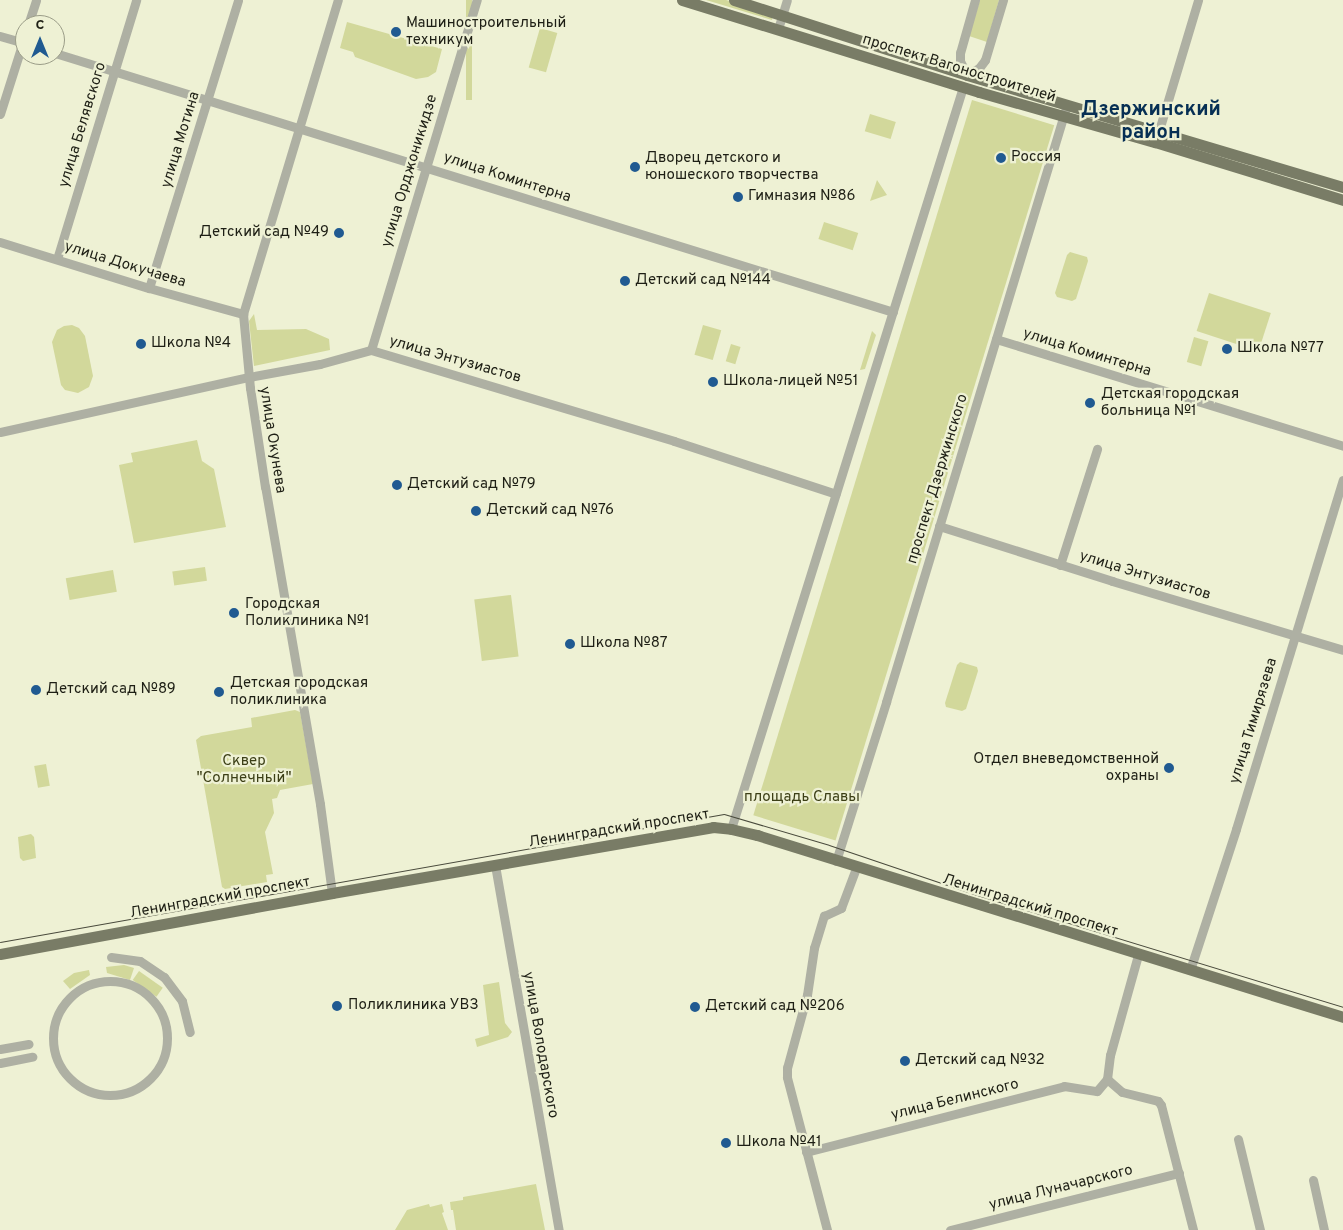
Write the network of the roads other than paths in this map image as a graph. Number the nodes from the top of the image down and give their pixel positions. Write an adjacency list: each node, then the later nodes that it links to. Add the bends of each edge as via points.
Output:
1 (36, 0): 12 (street)
2 (136, 0): 19 (street, улица Белявского)
3 (238, 0): 22 (street, улица Мотина)
4 (338, 0): 26 (street, улица Окунева)
5 (477, 0): 28 (street, улица Орджоникидзе)
6 (682, 0): 14 (main road, проспект Вагоностроителей)
7 (734, 0): 13 (main road, проспект Вагоностроителей)
8 (787, 0): 13 (street)
9 (975, 0): 20 (street, via 960,53)
10 (1003, 0): 20 (street, via 985,60)
11 (1198, 0): 27 (street)
12 (31, 15)
13 (782, 15): 14 (street); 20 (main road, проспект Вагоностроителей)
14 (778, 30): 21 (main road, проспект Вагоностроителей)
15 (0, 36): 16 (street)
16 (15, 38)
17 (65, 56): 19 (street, улица Коминтерна)
18 (16, 65): 24 (street)
19 (114, 71): 22 (street, улица Коминтерна); 32 (street, улица Белявского)
20 (967, 75): 21 (main road); 23 (main road, проспект Вагоностроителей)
21 (963, 87): 25 (main road, проспект Вагоностроителей); 34 (street)
22 (208, 100): 26 (street, улица Коминтерна); 33 (street, улица Мотина)
23 (1067, 104): 25 (street, проспект Дзержинского); 27 (main road, проспект Вагоностроителей)
24 (0, 114)
25 (1064, 117): 27 (main road, проспект Вагоностроителей); 36 (street, проспект Дзержинского)
26 (300, 128): 28 (street, улица Коминтерна); 35 (street, улица Окунева)
27 (1157, 136): 29 (main road, проспект Вагоностроителей); 30 (main road, проспект Вагоностроителей)
28 (426, 166): 34 (street, улица Коминтерна); 37 (street, улица Орджоникидзе)
29 (1343, 187)
30 (1343, 200)
31 (0, 242): 32 (street, улица Докучаева)
32 (57, 259): 33 (street, улица Докучаева)
33 (149, 288): 35 (street, улица Докучаева)
34 (893, 312): 43 (street)
35 (243, 314): 38 (street, улица Окунева)
36 (996, 339): 40 (street, улица Коминтерна); 44 (street, проспект Дзержинского)
37 (371, 350): 38 (street, улица Энтузиастов, via 320,364); 43 (street, улица Энтузиастов, via 674,441)
38 (248, 377): 39 (street, улица Энтузиастов); 52 (street, улица Окунева)
39 (0, 432)
40 (1343, 446)
41 (1097, 449): 45 (street)
42 (1343, 480): 46 (street, улица Тимирязева)
43 (836, 494): 48 (street)
44 (939, 526): 45 (street, улица Энтузиастов); 49 (street, проспект Дзержинского)
45 (1060, 565): 46 (street, улица Энтузиастов)
46 (1295, 635): 47 (street, улица Энтузиастов); 56 (street, улица Тимирязева)
47 (1343, 650)
48 (732, 828): 49 (main road, Ленинградский проспект); 50 (main road, Ленинградский проспект, via 713,827)
49 (836, 861): 51 (main road, Ленинградский проспект)
50 (495, 865): 52 (main road, Ленинградский проспект); 69 (street, улица Володарского)
51 (856, 868): 54 (main road, Ленинградский проспект); 66 (street, via 841,908 824,916 788,1062 787,1077)
52 (332, 893): 53 (main road, Ленинградский проспект)
53 (0, 954)
54 (1138, 955): 56 (main road, Ленинградский проспект); 64 (street, via 1110,1055)
55 (112, 957): 59 (street, via 140,962 164,977 182,1001)
56 (1190, 970): 58 (main road, Ленинградский проспект)
57 (56, 1017): 57 (street, via 71,994 90,984 108,981 130,985 153,1000 162,1014 167,1035 162,1062 148,1081 128,1092 108,1095 90,1091 71,1080 58,1061 52,1040)
58 (1343, 1017)
59 (190, 1032)
60 (30, 1044): 61 (street)
61 (0, 1049)
62 (32, 1057): 63 (street)
63 (0, 1063)
64 (1108, 1079): 66 (street, улица Белинского, via 1097,1091 1064,1086); 67 (street, via 1122,1092 1158,1101)
65 (1238, 1139): 73 (street)
66 (806, 1152): 70 (street)
67 (1179, 1173): 71 (street, улица Луначарского); 72 (street)
68 (1313, 1180): 74 (street)
69 (559, 1230)
70 (827, 1230)
71 (950, 1230)
72 (1193, 1230)
73 (1260, 1230)
74 (1324, 1230)

